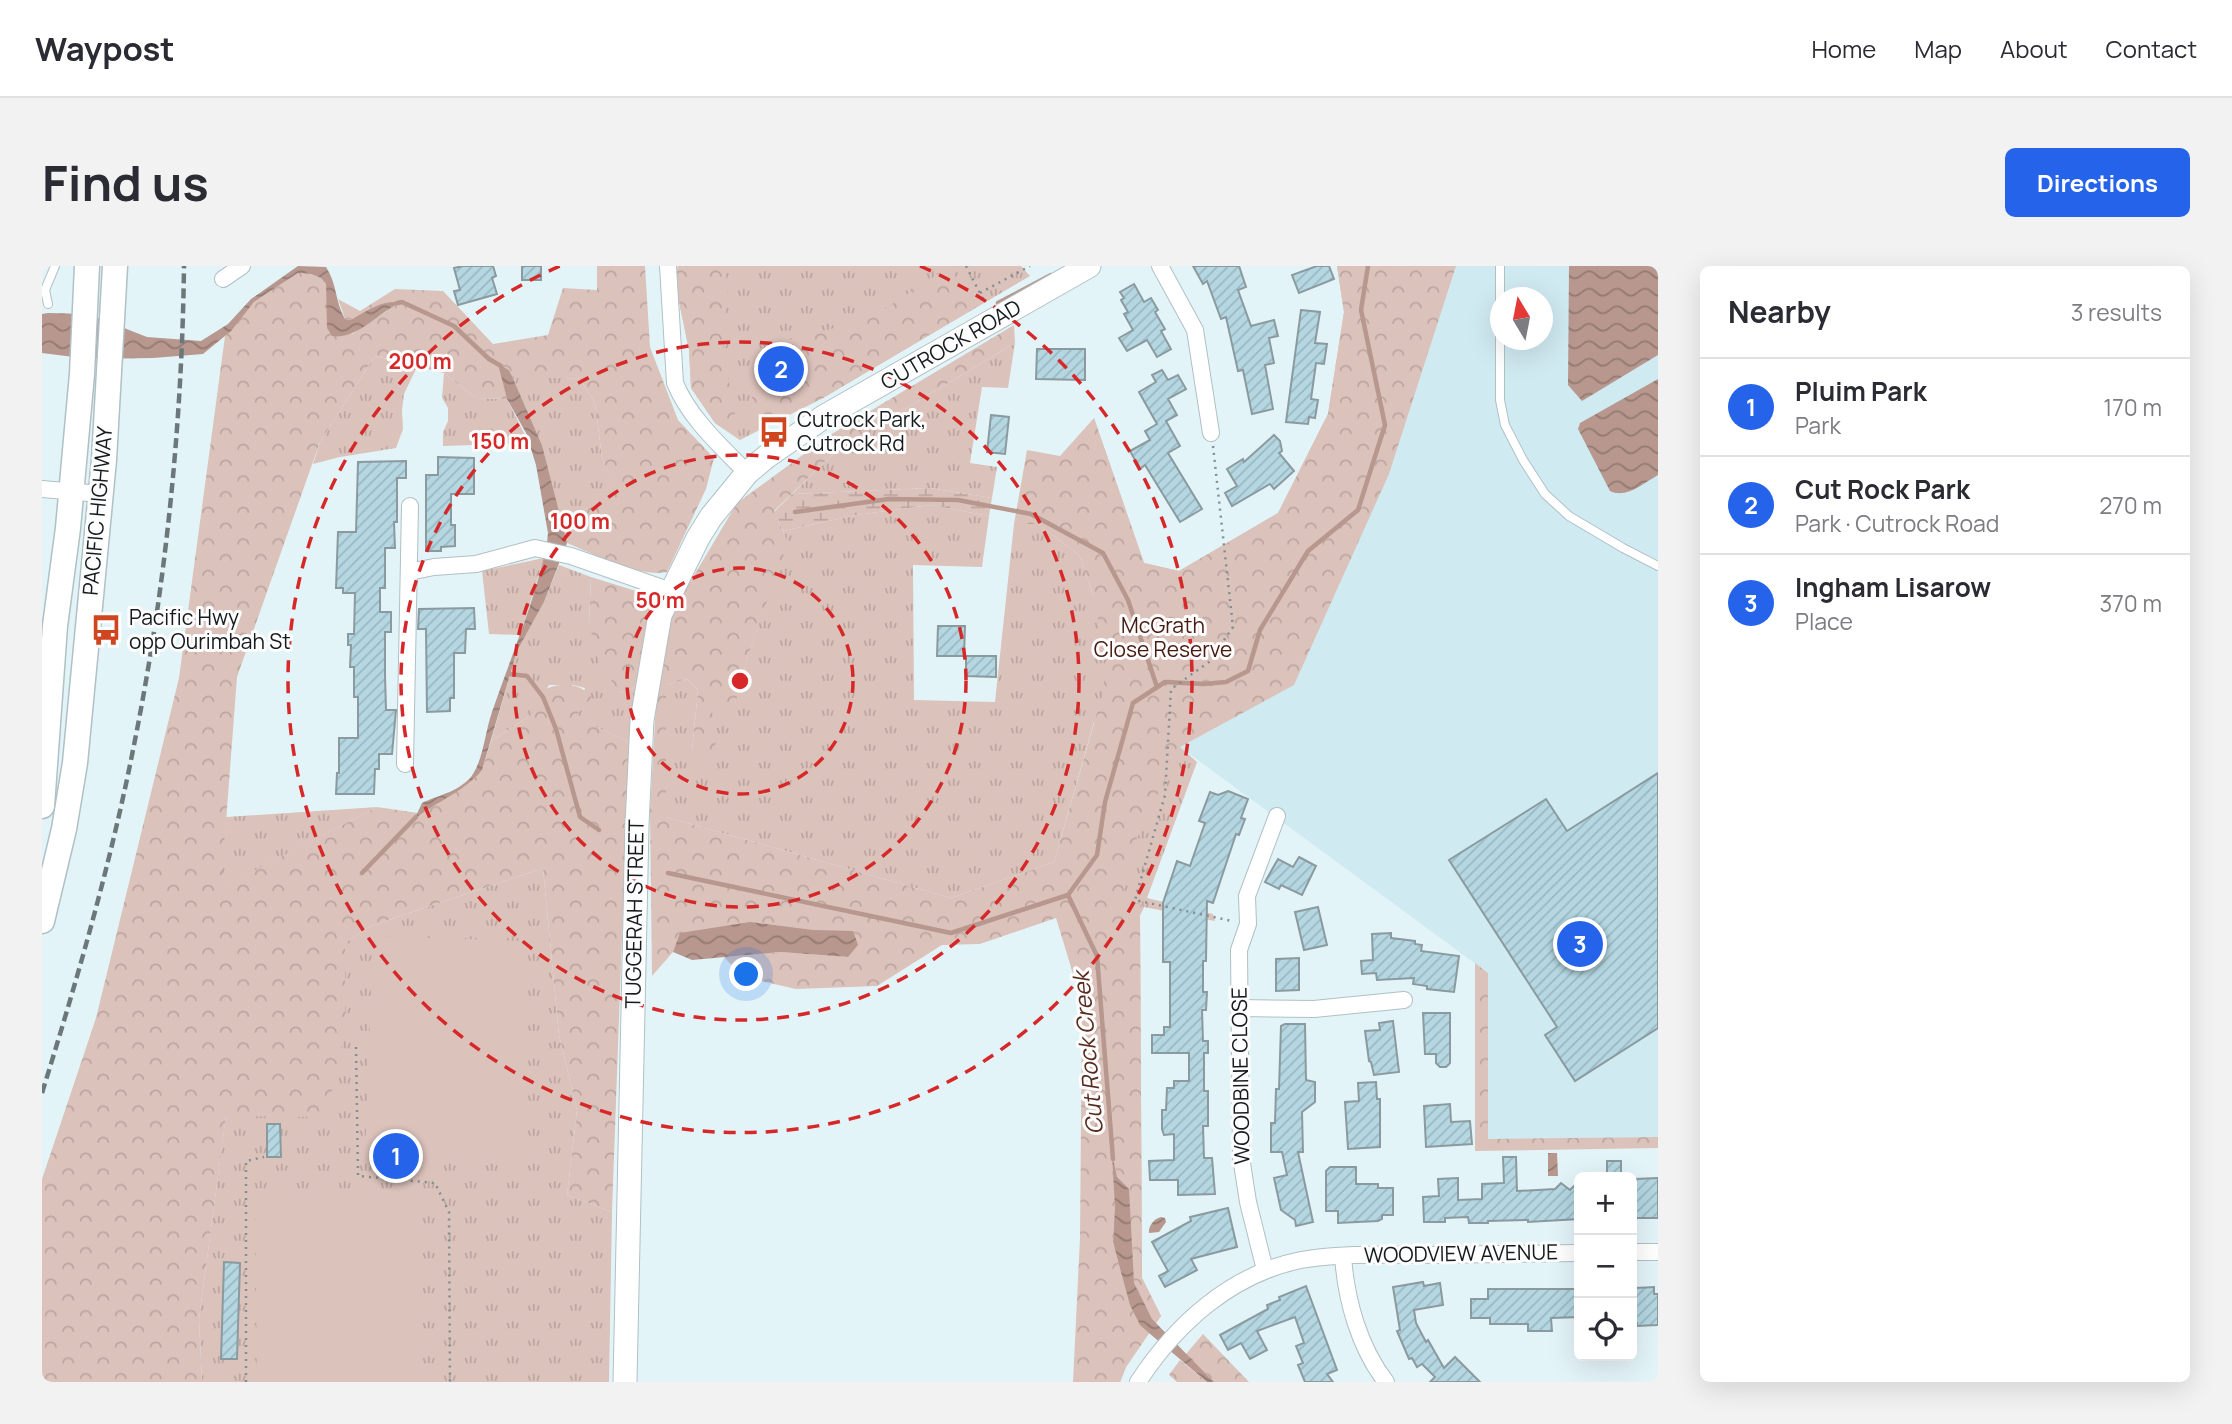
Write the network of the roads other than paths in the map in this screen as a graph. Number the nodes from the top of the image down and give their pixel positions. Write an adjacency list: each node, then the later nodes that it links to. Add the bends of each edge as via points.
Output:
1 (55, 266): 10 (lane, via 45,290)
2 (87, 266): 14 (main road, PACIFIC HIGHWAY)
3 (115, 266): 15 (main road, PACIFIC HIGHWAY)
4 (242, 266): 9 (street)
5 (668, 266): 12 (street, via 675,383 692,414)
6 (1089, 266): 12 (street, CUTROCK ROAD, via 825,416)
7 (1160, 266): 11 (street, via 1195,330)
8 (1500, 266): 17 (lane, via 1500,400 1505,425 1523,460 1545,494 1569,516)
9 (223, 279)
10 (48, 304)
11 (1212, 433)
12 (747, 473): 19 (street, TUGGERAH STREET, via 711,517)
13 (42, 489): 14 (street)
14 (71, 491): 15 (street); 21 (main road, PACIFIC HIGHWAY, via 55,626)
15 (101, 494): 23 (main road, PACIFIC HIGHWAY, via 75,763)
16 (410, 506): 18 (street)
17 (1658, 566)
18 (410, 572): 19 (street, via 476,564 535,548); 20 (street)
19 (671, 591): 31 (street, TUGGERAH STREET, via 660,615 642,720)
20 (405, 764)
21 (42, 806)
22 (1277, 816): 25 (street, WOODBINE CLOSE, via 1247,895 1248,923 1239,950)
23 (42, 921)
24 (1404, 1000): 25 (street, via 1314,1009)
25 (1238, 1008): 30 (street, WOODBINE CLOSE, via 1241,1157)
26 (1637, 1252): 27 (street)
27 (1658, 1252)
28 (1574, 1253): 29 (street, WOODVIEW AVENUE)
29 (1343, 1256): 30 (street, WOODVIEW AVENUE); 33 (street, WOODVIEW AVENUE, via 1358,1329)
30 (1265, 1270): 32 (street, WOODVIEW AVENUE, via 1190,1317)
31 (625, 1382)
32 (1138, 1382)
33 (1386, 1382)

